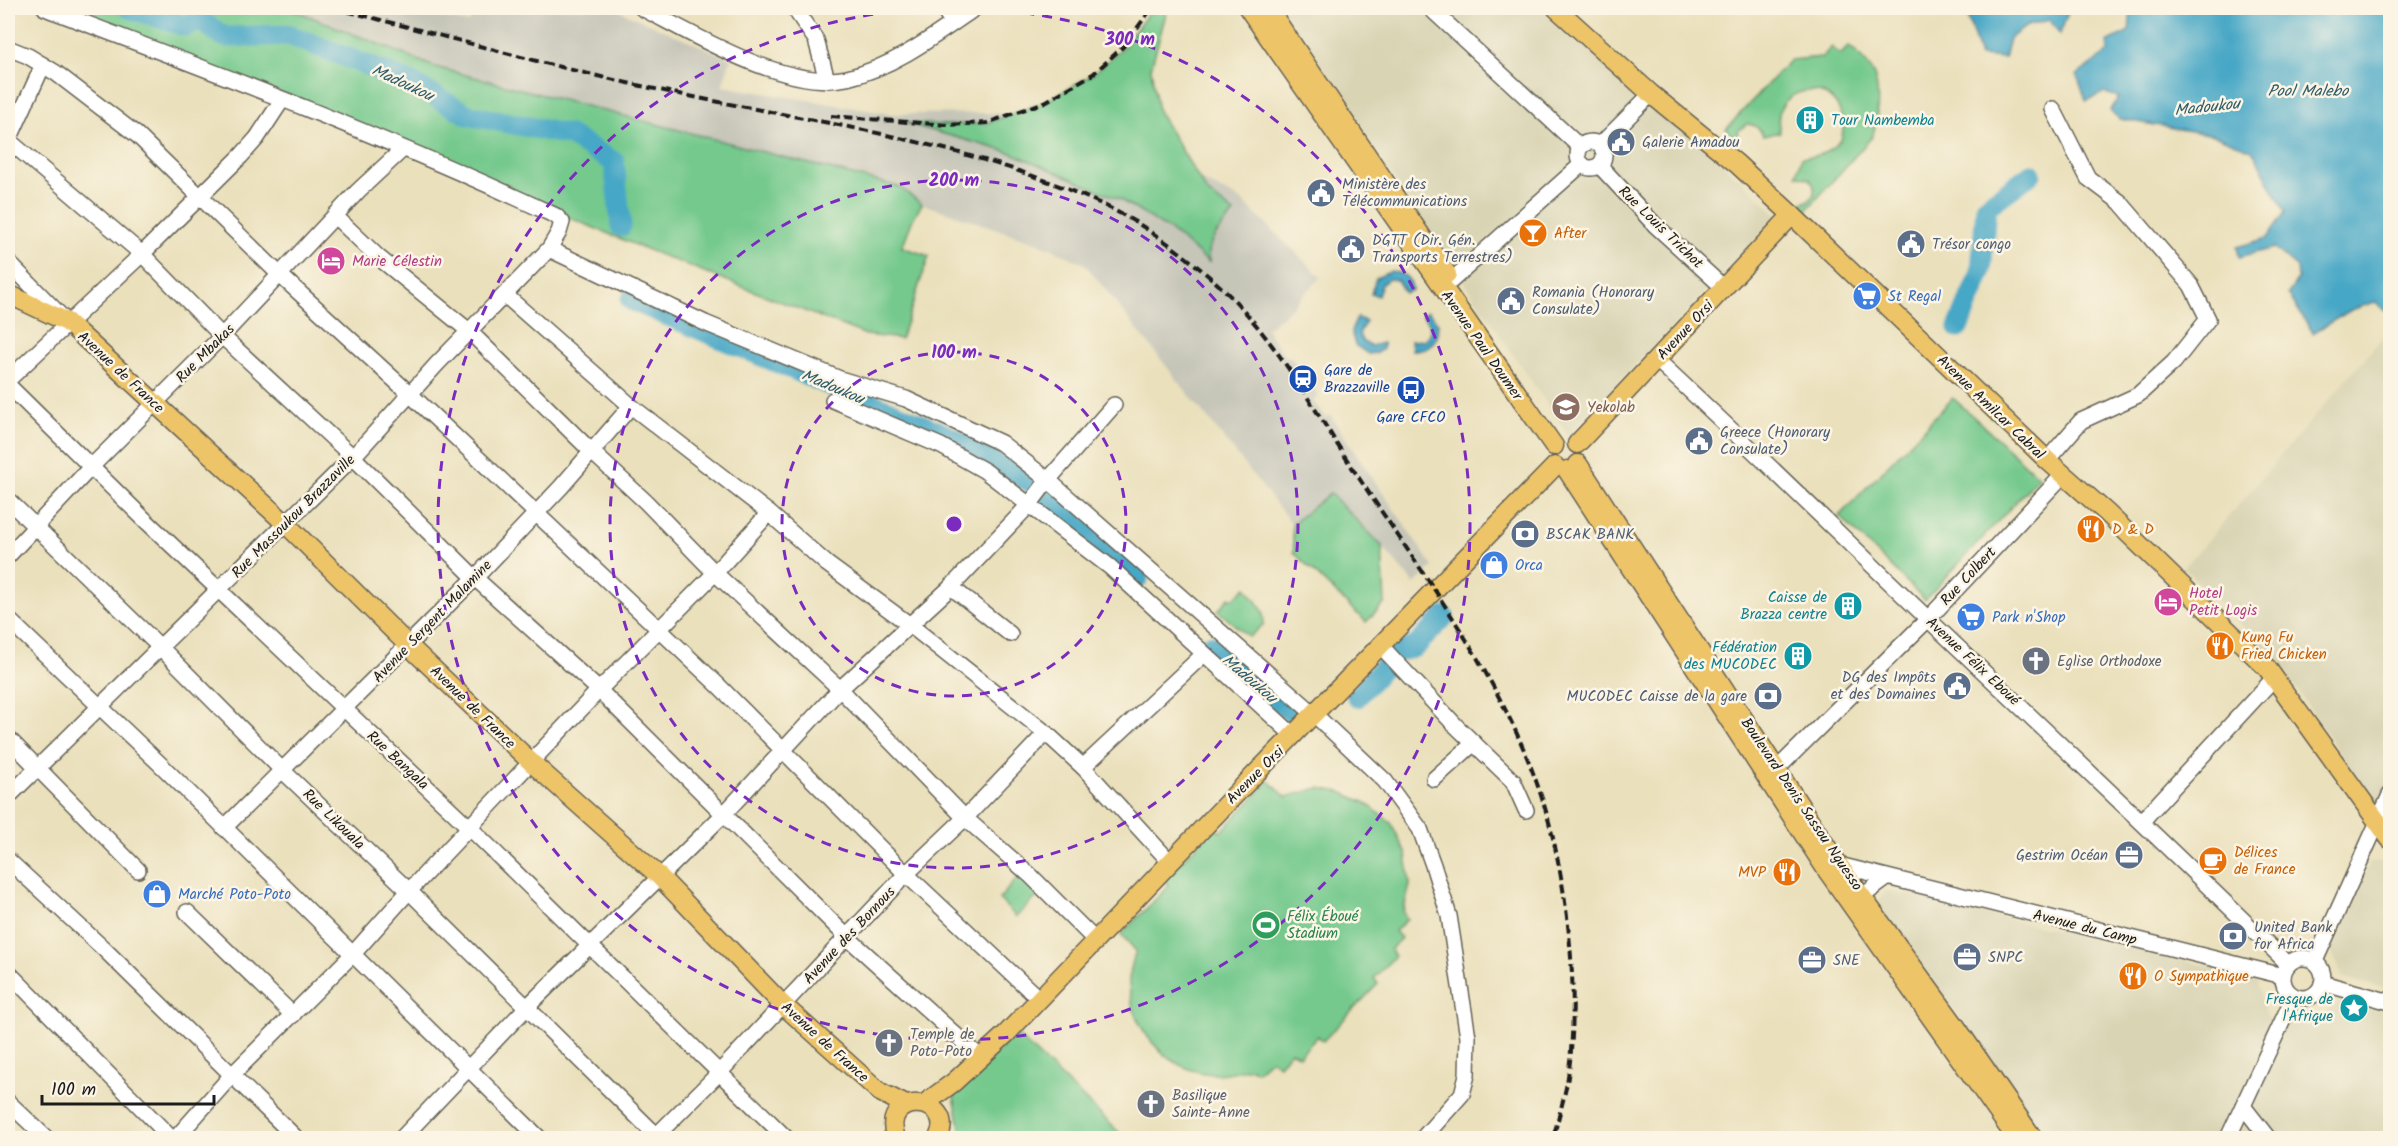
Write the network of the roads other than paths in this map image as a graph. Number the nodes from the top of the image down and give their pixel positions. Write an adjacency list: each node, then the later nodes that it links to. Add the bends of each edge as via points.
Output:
1 (45, 8): 15 (street)
2 (642, 8): 13 (street, via 765,66 799,77)
3 (794, 8): 13 (street, via 816,40)
4 (942, 8): 10 (street)
5 (975, 8): 10 (street)
6 (1248, 8): 23 (main road, Avenue Paul Doumer)
7 (1268, 8): 23 (main road, Avenue Paul Doumer)
8 (1430, 8): 19 (street)
9 (1556, 8): 14 (main road, Avenue Amilcar Cabral)
10 (953, 23): 13 (street, via 895,59 855,75)
11 (8, 48): 12 (street)
12 (43, 65): 17 (street); 24 (street, via 115,117)
13 (827, 80)
14 (1652, 94): 18 (street); 25 (main road, Avenue Amilcar Cabral)
15 (282, 100): 20 (street); 24 (street, via 257,138)
16 (2053, 109): 49 (street, via 2088,178 2120,202 2191,285 2208,319 2174,362 2138,395 2080,421)
17 (8, 141): 28 (street)
18 (1600, 145): 19 (street, via 1588,142); 22 (street, via 1604,157)
19 (1580, 147): 21 (street, via 1578,157)
20 (403, 149): 26 (street, Rue Mbakas); 27 (street, Rue Massoukou Brazzaville, via 556,216 562,222)
21 (1582, 164): 22 (street, via 1589,168); 31 (street)
22 (1599, 165): 32 (street, Rue Louis Trichot, via 1655,225)
23 (1368, 168): 31 (main road, Avenue Paul Doumer); 46 (main road, Avenue Paul Doumer)
24 (200, 196): 28 (street); 30 (street)
25 (1792, 215): 32 (main road, Avenue Orsi); 49 (main road, Avenue Amilcar Cabral)
26 (336, 217): 30 (street, Rue Mbakas); 36 (street, via 378,257)
27 (549, 249): 34 (street, Rue Massoukou Brazzaville); 53 (street, via 705,323 840,379 906,399 951,419 1000,443)
28 (142, 254): 35 (street); 37 (street)
29 (8, 261): 35 (street)
30 (280, 275): 37 (street, Rue Mbakas); 41 (street)
31 (1451, 280): 46 (main road, Avenue Paul Doumer)
32 (1724, 288): 38 (main road, Avenue Orsi)
33 (8, 294): 35 (main road, Avenue de France)
34 (506, 295): 36 (street, Rue Massoukou Brazzaville); 45 (street)
35 (67, 322): 39 (street); 43 (main road, Avenue de France)
36 (469, 331): 41 (street, Rue Massoukou Brazzaville); 47 (street)
37 (222, 336): 43 (street, Rue Mbakas); 48 (street)
38 (1657, 360): 46 (main road, Avenue Orsi); 66 (street, Avenue Félix Eboué)
39 (8, 380)
40 (8, 385): 50 (street, Rue Bangala)
41 (411, 395): 48 (street, Rue Massoukou Brazzaville); 56 (street)
42 (833, 400): 55 (street, via 941,446 985,471)
43 (155, 403): 50 (street, Rue Mbakas); 58 (main road, Avenue de France)
44 (1114, 405): 53 (street)
45 (631, 406): 47 (street, Avenue Sergent Malamine); 57 (street)
46 (1565, 443): 51 (main road, via 1581,454); 51 (main road, via 1551,459)
47 (591, 451): 56 (street, Avenue Sergent Malamine); 61 (street)
48 (353, 457): 58 (street, Rue Massoukou Brazzaville); 62 (street)
49 (2047, 460): 52 (main road, Avenue Amilcar Cabral)
50 (92, 466): 59 (street, Rue Mbakas); 64 (street, Rue Bangala)
51 (1567, 467): 70 (main road, Avenue Orsi); 89 (main road, Boulevard Denis Sassou Nguesso)
52 (2064, 474): 66 (street, Rue Colbert); 74 (main road, Avenue Amilcar Cabral)
53 (1048, 480): 55 (street); 79 (street)
54 (8, 500): 59 (street, Rue Likouala)
55 (1029, 505): 63 (street); 73 (street, via 1110,567)
56 (536, 513): 62 (street, Avenue Sergent Malamine); 68 (street)
57 (769, 513): 61 (street); 67 (street, via 827,564)
58 (286, 524): 64 (street, Rue Massoukou Brazzaville); 71 (main road, Avenue de France)
59 (36, 528): 60 (street, Rue Mbakas); 72 (street, Rue Likouala)
60 (8, 556)
61 (715, 573): 68 (street); 75 (street)
62 (475, 578): 71 (street, Avenue Sergent Malamine); 76 (street)
63 (951, 587): 67 (street); 69 (street)
64 (219, 590): 72 (street, Rue Massoukou Brazzaville); 78 (street, Rue Bangala)
65 (8, 619): 77 (street)
66 (1928, 619): 89 (street, Rue Colbert); 96 (street, Avenue Félix Eboué)
67 (910, 625): 75 (street); 80 (street)
68 (658, 630): 76 (street); 84 (street)
69 (1010, 634)
70 (1380, 645): 79 (main road, Avenue Orsi); 83 (street)
71 (409, 646): 78 (street, Avenue Sergent Malamine); 85 (main road, Avenue de France)
72 (160, 647): 77 (street, Rue Massoukou Brazzaville); 88 (street, Rue Likouala)
73 (1204, 654): 81 (street); 86 (street)
74 (2275, 677): 96 (street); 97 (main road, Avenue Amilcar Cabral)
75 (840, 689): 84 (street); 95 (street)
76 (599, 690): 85 (street); 94 (street)
77 (99, 706): 87 (street, Rue Massoukou Brazzaville); 98 (street)
78 (344, 710): 88 (street, Avenue Sergent Malamine); 99 (street, Rue Bangala)
79 (1314, 714): 81 (main road, Avenue Orsi); 139 (street, via 1385,781 1420,829 1449,916 1468,1037 1467,1076 1462,1094)
80 (1046, 734): 86 (street); 95 (street, Avenue des Bornous)
81 (1294, 736): 103 (main road, Avenue Orsi)
82 (8, 738): 87 (street)
83 (1474, 743): 90 (street); 93 (street, via 1513,781)
84 (782, 750): 94 (street); 105 (street)
85 (532, 763): 99 (street); 106 (main road, Avenue de France)
86 (1083, 767): 103 (street)
87 (38, 769): 92 (street, Rue Massoukou Brazzaville); 104 (street)
88 (283, 771): 98 (street, Avenue Sergent Malamine); 108 (street, Rue Likouala)
89 (1773, 773): 102 (main road, Boulevard Denis Sassou Nguesso)
90 (1434, 779)
91 (2391, 795): 97 (street)
92 (8, 797)
93 (1526, 810)
94 (723, 815): 106 (street); 111 (street)
95 (965, 818): 105 (street, Avenue des Bornous); 112 (street)
96 (2142, 820): 116 (street, Avenue Félix Eboué)
97 (2378, 821): 100 (main road, Avenue Amilcar Cabral); 115 (street)
98 (224, 828): 114 (street)
99 (470, 828): 108 (street); 113 (street, Rue Bangala)
100 (2391, 839)
101 (8, 860): 128 (street)
102 (1830, 863): 107 (street, Avenue du Camp); 109 (main road, Boulevard Denis Sassou Nguesso)
103 (1171, 864): 112 (main road, Avenue Orsi)
104 (138, 870)
105 (906, 874): 111 (street, Avenue des Bornous); 120 (street)
106 (659, 876): 113 (street); 122 (main road, Avenue de France)
107 (1887, 878): 109 (street); 116 (street, Avenue du Camp)
108 (409, 891): 114 (street); 123 (street, Rue Likouala)
109 (1857, 900): 140 (main road, Boulevard Denis Sassou Nguesso); 141 (main road, Boulevard Denis Sassou Nguesso)
110 (188, 912): 124 (street)
111 (847, 937): 122 (street, Avenue des Bornous); 125 (street)
112 (1095, 940): 120 (main road, Avenue Orsi)
113 (590, 947): 123 (street); 127 (street, Rue Bangala)
114 (352, 955): 124 (street); 126 (street)
115 (2315, 961): 116 (street, via 2296,958); 118 (street, via 2323,975)
116 (2286, 970): 119 (street, via 2284,984)
117 (8, 972): 134 (street)
118 (2322, 983): 119 (street, via 2308,998); 121 (street)
119 (2294, 996): 130 (street)
120 (1039, 999): 125 (main road, Avenue Orsi)
121 (2391, 1002)
122 (783, 1005): 127 (street, Avenue des Bornous); 131 (main road, Avenue de France)
123 (527, 1007): 126 (street); 137 (street, Rue Likouala)
124 (293, 1015): 128 (street)
125 (980, 1057): 131 (main road, Avenue Orsi)
126 (467, 1070): 132 (street); 136 (street)
127 (718, 1074): 137 (street, Avenue des Bornous); 138 (street, Rue Bangala)
128 (231, 1076): 134 (street); 135 (street)
129 (8, 1102): 133 (street)
130 (2244, 1106): 142 (street); 143 (street)
131 (916, 1126)
132 (411, 1135)
133 (46, 1138)
134 (173, 1138)
135 (296, 1138)
136 (539, 1138)
137 (657, 1138)
138 (786, 1138)
139 (1424, 1138)
140 (2016, 1138)
141 (2033, 1138)
142 (2228, 1138)
143 (2268, 1138)

